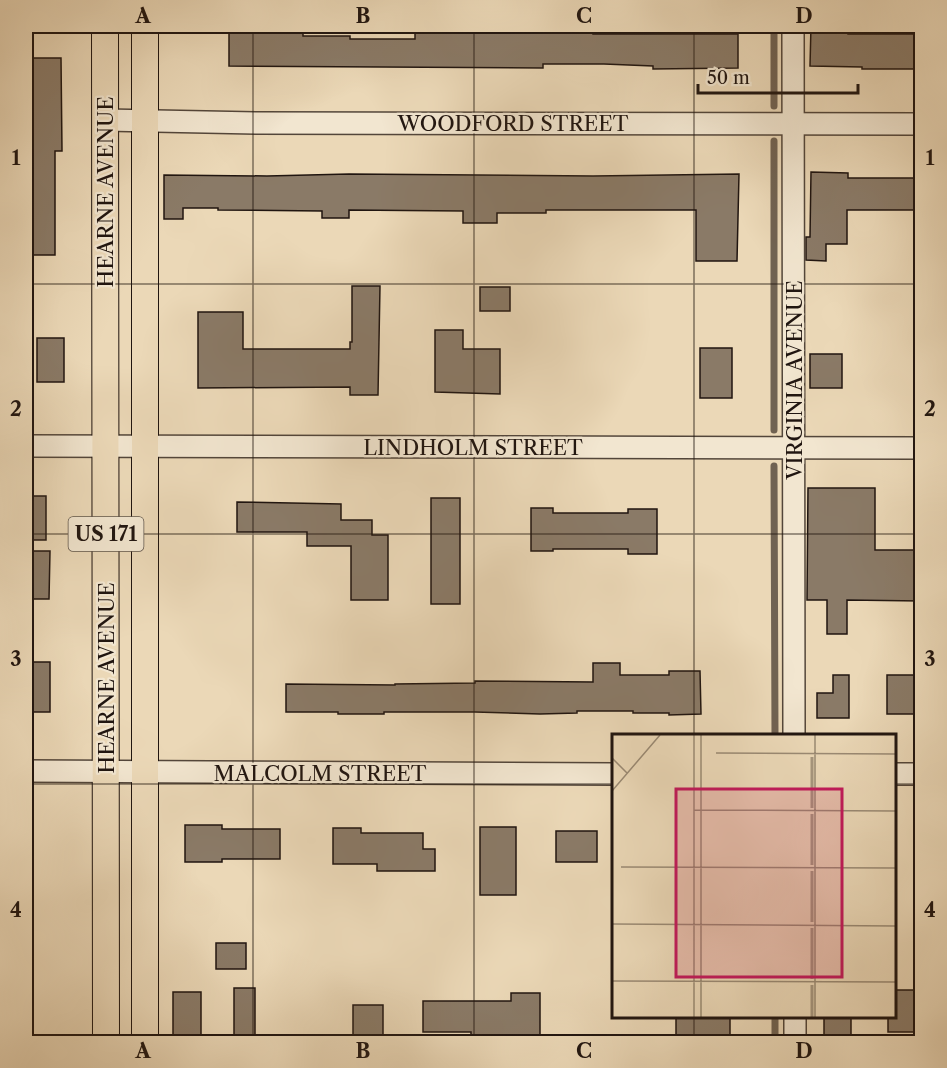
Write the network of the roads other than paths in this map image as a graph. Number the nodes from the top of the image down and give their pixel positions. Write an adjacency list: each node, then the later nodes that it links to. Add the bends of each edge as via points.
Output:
1 (105, 26): 4 (main road, HEARNE AVENUE / US 171)
2 (145, 26): 5 (main road, HEARNE AVENUE / US 171)
3 (793, 26): 6 (street, VIRGINIA AVENUE)
4 (105, 120): 5 (street, WOODFORD STREET); 9 (main road, HEARNE AVENUE / US 171)
5 (145, 121): 6 (street, WOODFORD STREET); 10 (main road, HEARNE AVENUE / US 171)
6 (792, 124): 7 (street, WOODFORD STREET); 11 (street, VIRGINIA AVENUE)
7 (921, 124)
8 (26, 446): 9 (street, LINDHOLM STREET)
9 (106, 447): 10 (street, LINDHOLM STREET); 15 (main road, HEARNE AVENUE / US 171)
10 (145, 447): 11 (street, LINDHOLM STREET); 16 (main road, HEARNE AVENUE / US 171)
11 (795, 448): 12 (street, LINDHOLM STREET); 13 (street, VIRGINIA AVENUE)
12 (921, 448)
13 (794, 734)
14 (26, 771): 15 (street, MALCOLM STREET)
15 (106, 771): 16 (street, MALCOLM STREET); 21 (main road, HEARNE AVENUE / US 171)
16 (145, 772): 17 (street, MALCOLM STREET); 22 (main road, HEARNE AVENUE / US 171)
17 (612, 774)
18 (896, 774): 19 (street)
19 (921, 774)
20 (795, 1017): 23 (street)
21 (106, 1042)
22 (145, 1042)
23 (795, 1042)

